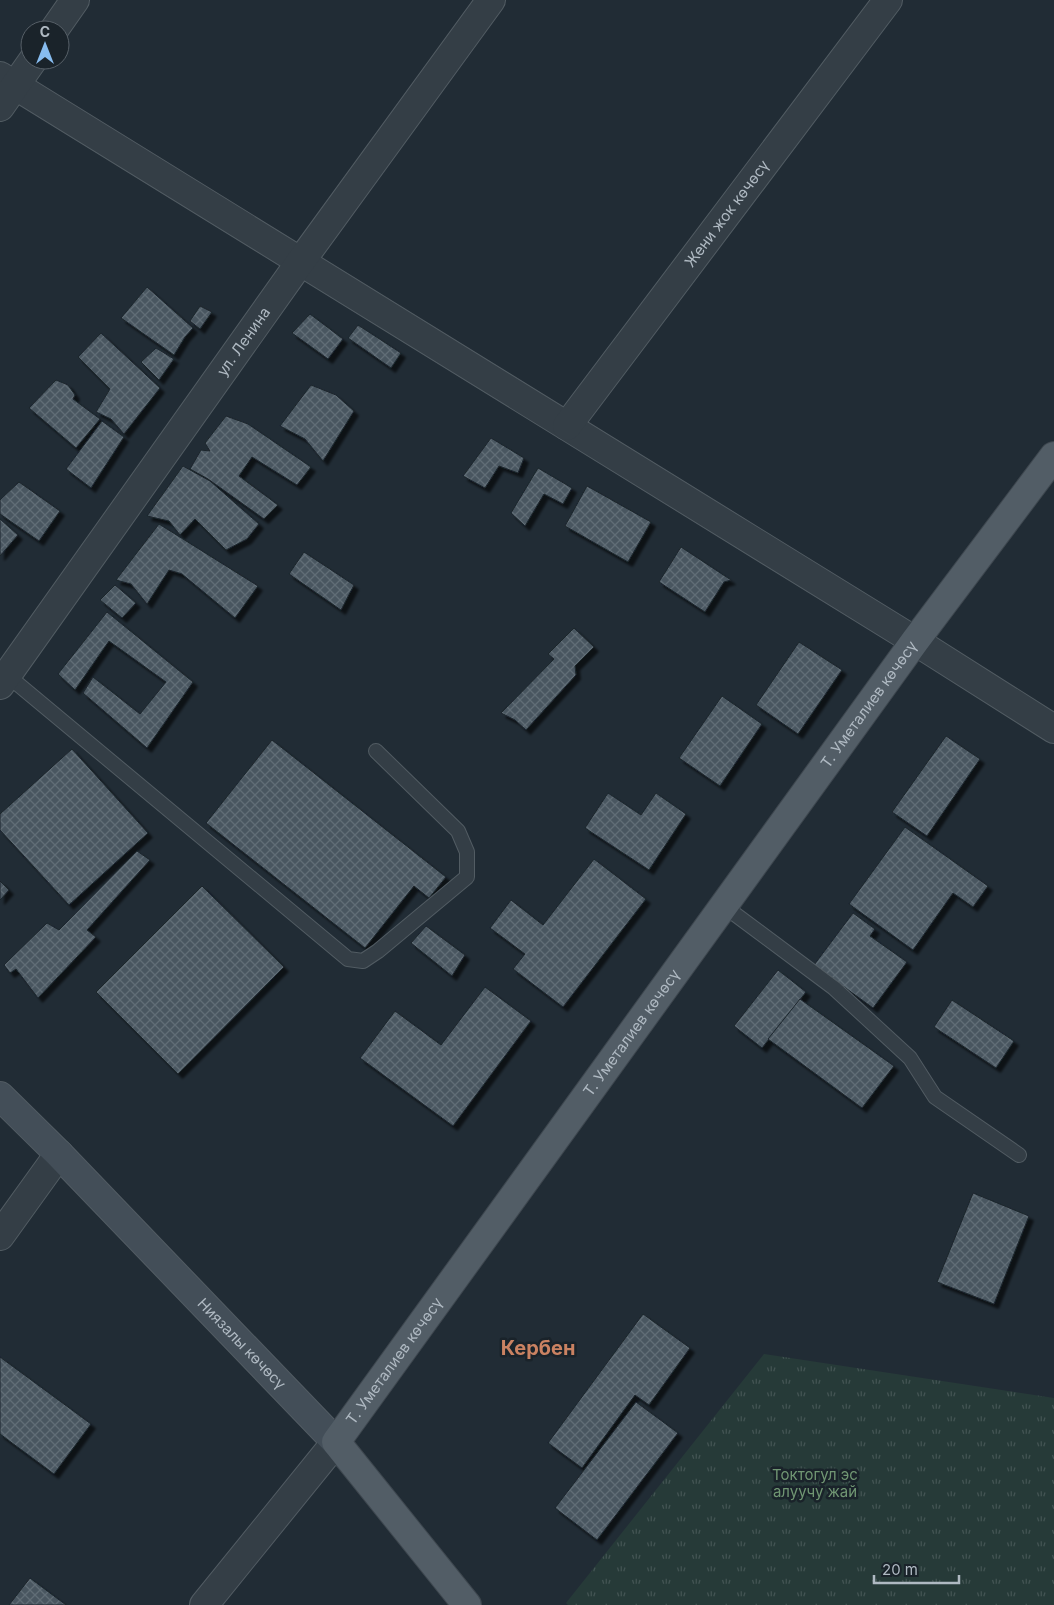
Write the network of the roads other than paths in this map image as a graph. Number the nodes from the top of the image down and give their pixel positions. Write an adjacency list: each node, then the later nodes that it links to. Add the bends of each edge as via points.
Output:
1 (75, 0): 4 (street)
2 (492, 0): 8 (street, ул. Ленина)
3 (888, 0): 9 (street, Жени жок көчөсү)
4 (61, 20)
5 (21, 70): 6 (street)
6 (8, 81): 7 (street); 8 (street)
7 (0, 107)
8 (301, 261): 9 (street); 12 (street, ул. Ленина)
9 (567, 426): 11 (street)
10 (1054, 456): 11 (main road, Т. Уметалиев көчөсү)
11 (915, 641): 13 (street); 15 (main road, Т. Уметалиев көчөсү)
12 (4, 680): 14 (lane, via 348,959 363,961 468,877 468,852 458,831)
13 (1054, 729)
14 (376, 751)
15 (724, 906): 18 (lane, via 834,988 910,1058 935,1097); 20 (main road, Т. Уметалиев көчөсү)
16 (0, 1096): 17 (street, Ниязалы көчөсү)
17 (59, 1154): 19 (street); 20 (street, Ниязалы көчөсү)
18 (1019, 1155)
19 (0, 1236)
20 (336, 1442): 21 (street, Т. Уметалиев көчөсү); 22 (main road, Ниязалы көчөсү)
21 (204, 1605)
22 (468, 1605)

